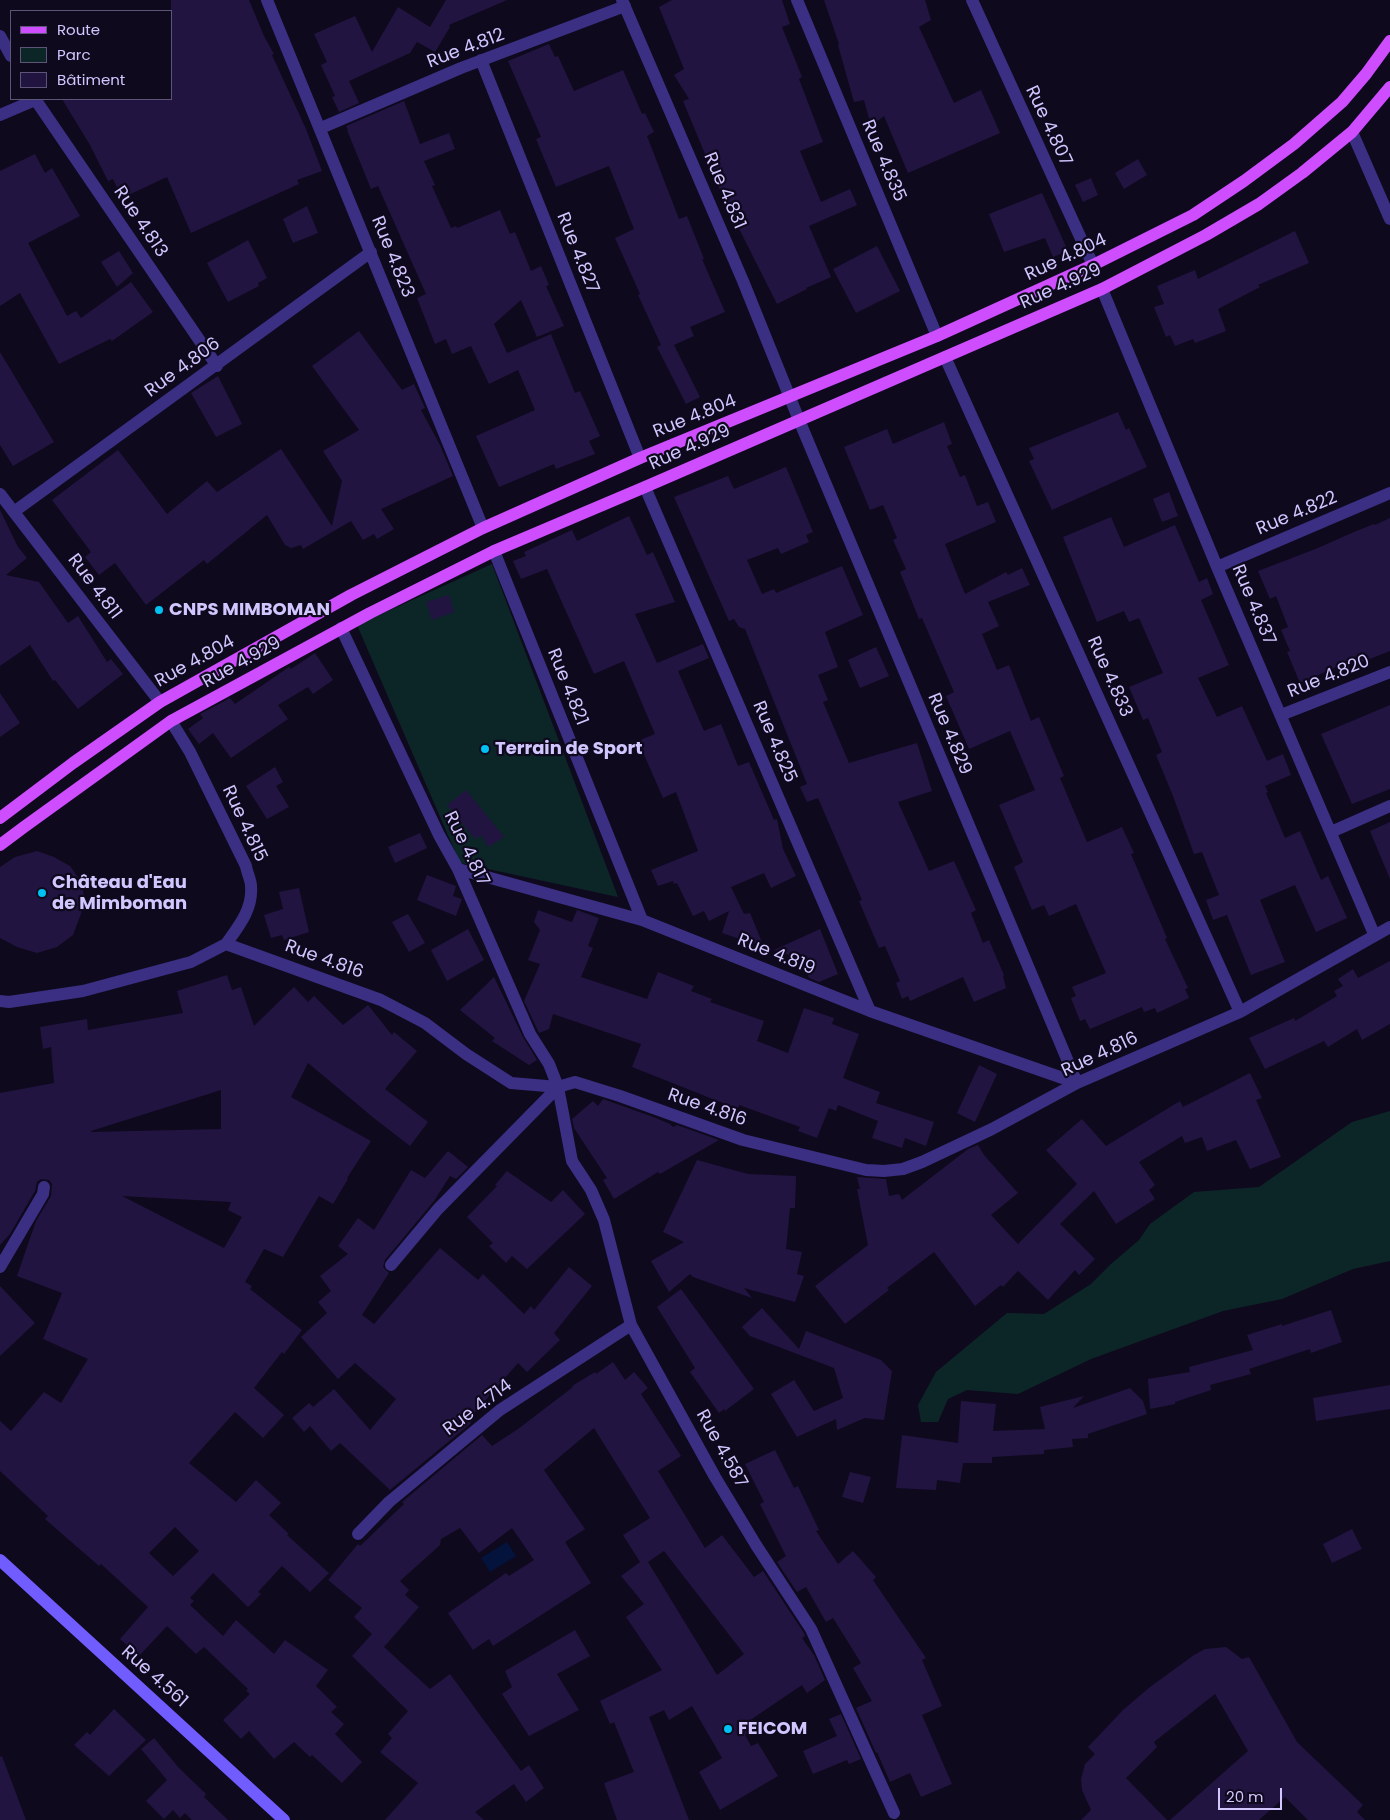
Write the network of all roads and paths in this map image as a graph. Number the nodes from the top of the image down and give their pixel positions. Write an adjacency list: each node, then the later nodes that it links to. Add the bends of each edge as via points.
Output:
1 (267, 0): 12 (street, Rue 4.823)
2 (796, 0): 18 (street, Rue 4.835)
3 (972, 0): 16 (street, Rue 4.807)
4 (624, 3): 8 (street, Rue 4.812); 21 (street, Rue 4.831, via 744,281)
5 (0, 36): 7 (street)
6 (1390, 41): 16 (main road, Rue 4.804, via 1342,102 1244,182 1193,215)
7 (10, 54)
8 (482, 60): 12 (street, Rue 4.812); 23 (street, Rue 4.827)
9 (1390, 87): 13 (main road, Rue 4.929)
10 (35, 100): 11 (street); 20 (street, Rue 4.813)
11 (0, 115)
12 (320, 128): 15 (street, Rue 4.823)
13 (1352, 132): 14 (street); 17 (main road, Rue 4.929, via 1258,204 1206,235)
14 (1390, 219)
15 (371, 252): 20 (street, Rue 4.806); 28 (street, Rue 4.823)
16 (1093, 266): 18 (main road, Rue 4.804)
17 (1102, 288): 19 (main road, Rue 4.929); 30 (street, Rue 4.837)
18 (937, 336): 21 (main road, Rue 4.804)
19 (946, 357): 22 (main road, Rue 4.929); 47 (street, Rue 4.833)
20 (217, 366): 27 (street, Rue 4.806)
21 (790, 397): 22 (street, Rue 4.829); 23 (main road, Rue 4.804)
22 (799, 420): 24 (main road, Rue 4.929); 48 (street, Rue 4.829)
23 (640, 458): 28 (main road, Rue 4.804)
24 (645, 487): 29 (main road, Rue 4.929); 46 (street, Rue 4.825)
25 (1390, 493): 30 (street, Rue 4.822)
26 (0, 494): 27 (street, Rue 4.811)
27 (15, 511): 33 (street, Rue 4.811)
28 (483, 528): 33 (main road, Rue 4.804, via 351,595)
29 (494, 550): 31 (main road, Rue 4.929); 41 (street, Rue 4.821)
30 (1217, 567): 34 (street, Rue 4.837)
31 (341, 628): 35 (main road, Rue 4.929); 40 (street, Rue 4.817)
32 (1390, 672): 34 (street, Rue 4.820)
33 (160, 702): 37 (main road, Rue 4.804)
34 (1281, 715): 38 (street, Rue 4.837)
35 (171, 721): 39 (main road, Rue 4.929); 44 (street, Rue 4.815, via 203,776 246,866 251,885 250,904)
36 (1390, 806): 38 (street)
37 (0, 818)
38 (1331, 832): 43 (street, Rue 4.837)
39 (0, 845)
40 (458, 869): 41 (street, Rue 4.819); 49 (street, Rue 4.817, via 530,1034 549,1064)
41 (642, 920): 46 (street, Rue 4.819)
42 (1390, 927): 43 (street, Rue 4.816)
43 (1374, 934): 47 (street, Rue 4.816)
44 (226, 944): 45 (street, via 191,962 83,991); 49 (street, Rue 4.816, via 381,1000 425,1023 511,1083)
45 (0, 1001)
46 (870, 1012): 48 (street, Rue 4.819)
47 (1240, 1012): 48 (street, Rue 4.816)
48 (1077, 1084): 49 (street, Rue 4.816, via 922,1162 884,1171 866,1170 743,1140 575,1082)
49 (558, 1087): 51 (street, via 438,1209); 53 (street, Rue 4.587, via 572,1161 604,1220)
50 (44, 1187): 52 (street)
51 (391, 1265)
52 (0, 1267)
53 (631, 1325): 54 (street, Rue 4.714, via 500,1410 389,1502); 56 (street, Rue 4.587, via 715,1477 811,1629)
54 (358, 1534)
55 (0, 1560): 57 (main road, Rue 4.561)
56 (894, 1813)
57 (284, 1820)

